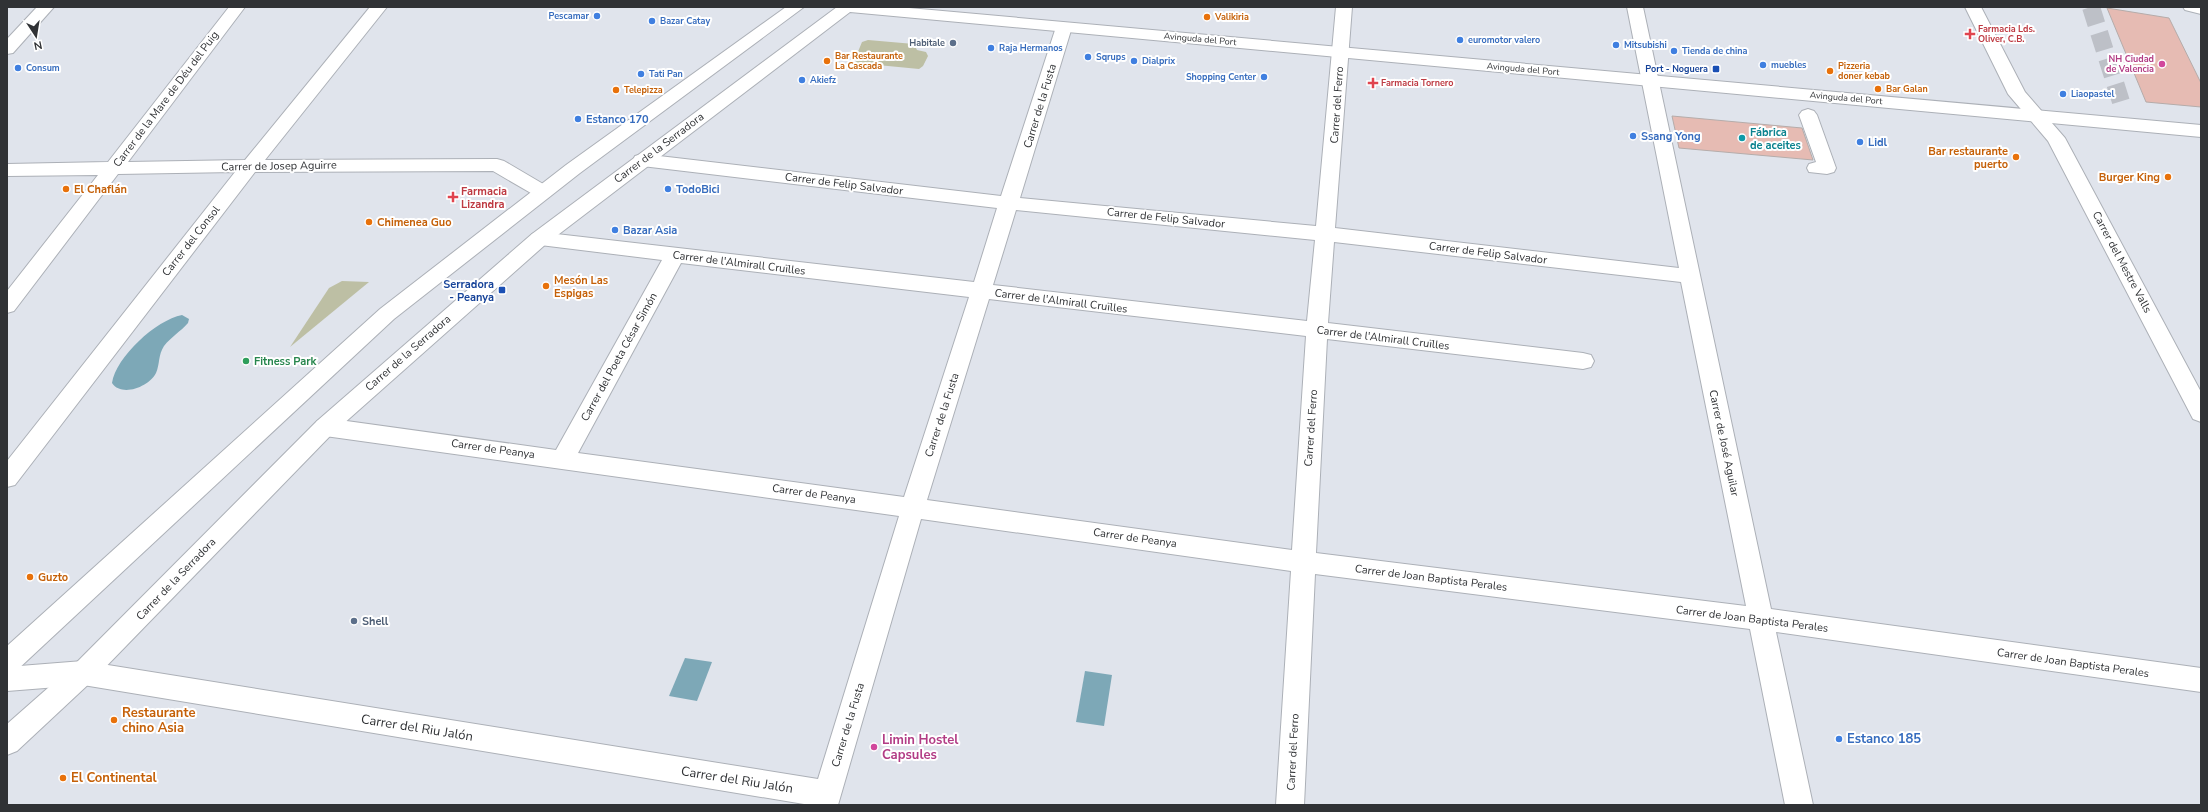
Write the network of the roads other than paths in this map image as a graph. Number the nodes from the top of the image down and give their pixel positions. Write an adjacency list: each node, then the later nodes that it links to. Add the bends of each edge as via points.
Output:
1 (46, 7): 12 (street)
2 (236, 7): 21 (street, Carrer de la Mare de Déu del Puig)
3 (379, 7): 19 (street, Carrer del Consol)
4 (796, 7): 23 (street)
5 (846, 7): 11 (street, Avinguda del Port); 18 (street, Carrer de la Serradora)
6 (1344, 7): 13 (street, Carrer del Ferro)
7 (1635, 7): 14 (street, Carrer de José Aguilar)
8 (1973, 7): 16 (street, Carrer del Mestre Valls, via 2017,94)
9 (2191, 7): 10 (street)
10 (2201, 9)
11 (1064, 27): 13 (street, Avinguda del Port); 24 (street, Carrer de la Fusta)
12 (7, 49)
13 (1340, 52): 14 (street, Avinguda del Port); 25 (street, Carrer del Ferro)
14 (1649, 80): 16 (street, Avinguda del Port); 28 (street, Carrer de José Aguilar)
15 (1808, 115): 20 (street, via 1827,168)
16 (2037, 115): 17 (street, Avinguda del Port); 33 (street, Carrer del Mestre Valls, via 2056,138)
17 (2201, 131)
18 (642, 160): 24 (street, Carrer de Felip Salvador); 26 (street, Carrer de la Serradora)
19 (250, 166): 21 (street, Carrer de Josep Aguirre); 23 (street, Carrer de Josep Aguirre, via 497,165); 36 (street, Carrer del Consol)
20 (1816, 168)
21 (112, 169): 22 (street, Carrer de Josep Aguirre); 30 (street, Carrer de la Mare de Déu del Puig)
22 (7, 170)
23 (543, 192): 40 (street, via 387,314)
24 (1009, 203): 25 (street, Carrer de Felip Salvador); 29 (street, Carrer de la Fusta)
25 (1326, 234): 28 (street, Carrer de Felip Salvador); 31 (street, Carrer del Ferro)
26 (539, 239): 27 (street, Carrer de l'Almirall Cruïlles); 34 (street, Carrer de la Serradora)
27 (675, 255): 29 (street, Carrer de l'Almirall Cruïlles); 35 (street, Carrer del Poeta César Simón)
28 (1689, 276): 39 (street, Carrer de José Aguilar)
29 (981, 291): 31 (street, Carrer de l'Almirall Cruïlles); 37 (street, Carrer de la Fusta)
30 (7, 306)
31 (1317, 330): 32 (street, Carrer de l'Almirall Cruïlles); 38 (street, Carrer del Ferro)
32 (1583, 361)
33 (2201, 413)
34 (325, 427): 35 (street, Carrer de Peanya); 41 (street, Carrer de la Serradora)
35 (563, 459): 37 (street, Carrer de Peanya)
36 (7, 478)
37 (913, 507): 38 (street, Carrer de Peanya); 45 (street, Carrer de la Fusta)
38 (1303, 562): 39 (street, Carrer de Joan Baptista Perales); 46 (street, Carrer del Ferro)
39 (1760, 620): 43 (street, Carrer de Joan Baptista Perales); 47 (street, Carrer de José Aguilar)
40 (7, 663)
41 (83, 673): 42 (street, Carrer del Riu Jalón); 44 (street, Carrer de la Serradora); 45 (street, Carrer del Riu Jalón)
42 (7, 679)
43 (2201, 680)
44 (7, 742)
45 (826, 800)
46 (1290, 805)
47 (1799, 805)

